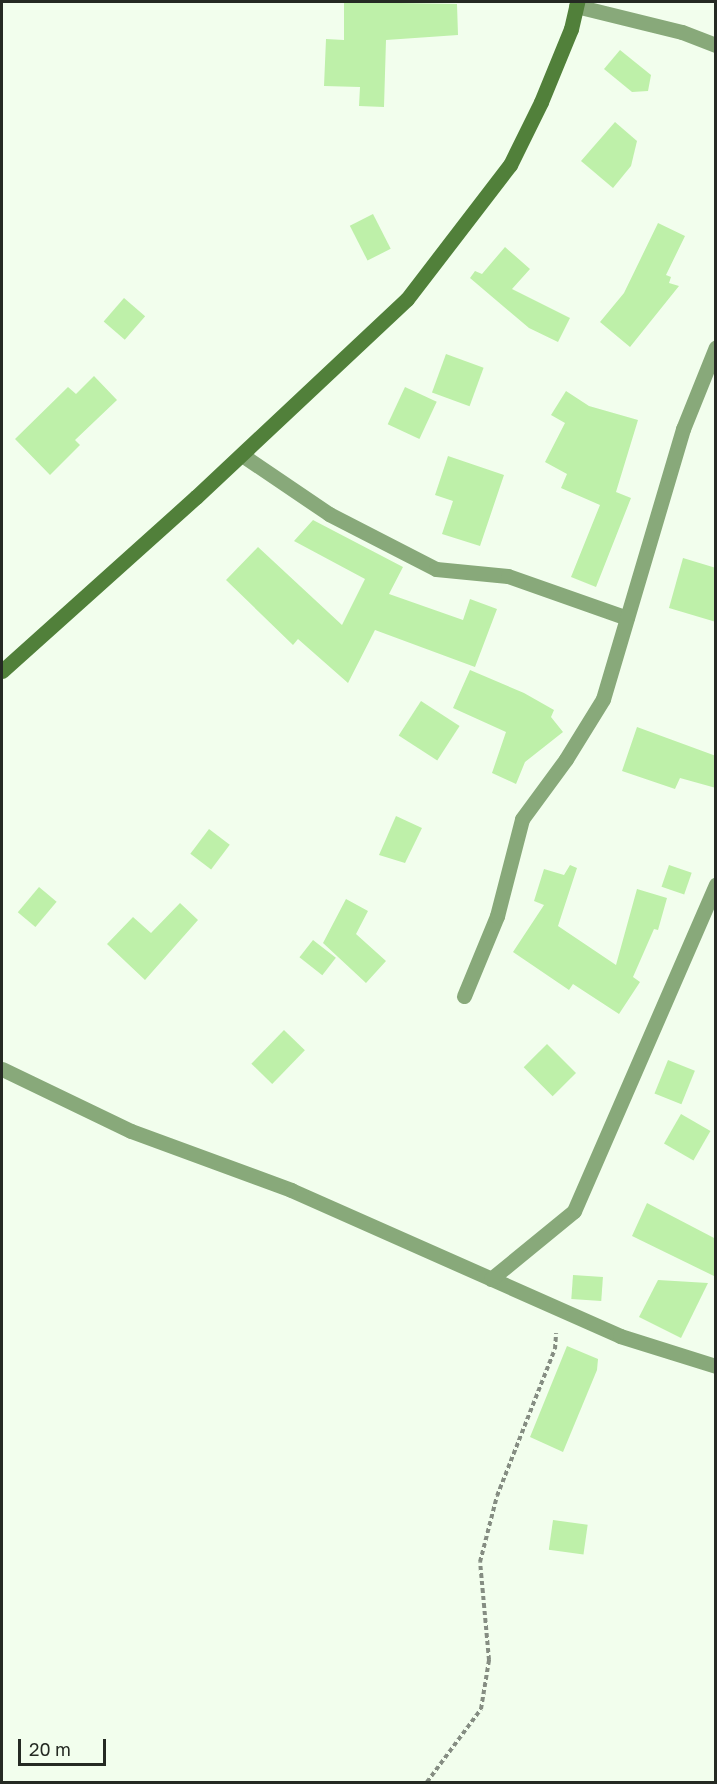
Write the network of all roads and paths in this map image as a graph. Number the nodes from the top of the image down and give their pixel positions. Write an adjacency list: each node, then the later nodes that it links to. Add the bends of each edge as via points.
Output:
1 (576, 4): 2 (street); 4 (main road, via 541,102 510,165 407,299)
2 (716, 45)
3 (716, 347): 5 (street, via 683,429)
4 (242, 454): 5 (street, via 329,514 436,569 508,576); 6 (main road)
5 (627, 618): 8 (street, via 603,699 522,819 497,916)
6 (2, 671)
7 (716, 885): 10 (street, via 574,1211)
8 (464, 996)
9 (2, 1069): 10 (street, via 130,1131 291,1190)
10 (491, 1279): 11 (street)
11 (558, 1309): 12 (street, via 620,1336); 13 (path, via 555,1349 497,1496 480,1562 489,1660 481,1709)
12 (716, 1366)
13 (427, 1782)

